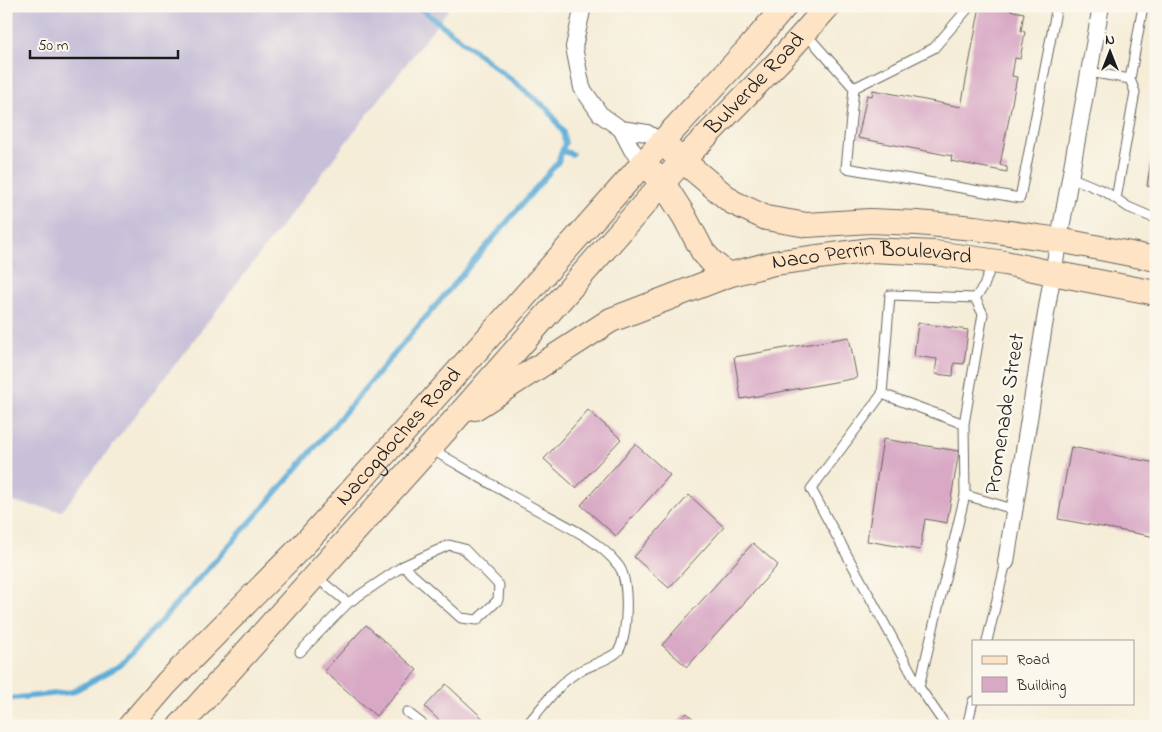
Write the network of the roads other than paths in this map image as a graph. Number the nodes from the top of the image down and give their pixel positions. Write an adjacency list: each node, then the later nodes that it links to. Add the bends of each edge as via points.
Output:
1 (583, 6): 12 (street, via 574,46 582,88 600,114)
2 (785, 6): 13 (main road, Bulverde Road)
3 (828, 6): 8 (main road, Bulverde Road)
4 (970, 6): 11 (lane, via 934,48)
5 (1056, 6): 11 (lane, via 1020,198 846,168)
6 (1101, 6): 9 (street)
7 (1143, 6): 10 (lane)
8 (804, 33): 11 (lane); 14 (main road, Bulverde Road)
9 (1089, 72): 10 (lane); 16 (street)
10 (1130, 79): 18 (lane, via 1135,92)
11 (854, 88)
12 (621, 129): 13 (street, via 647,133); 15 (street)
13 (662, 142): 14 (main road, Naco Perrin Boulevard); 15 (main road, Nacogdoches Road)
14 (682, 161): 17 (main road, Nacogdoches Road); 20 (main road, Naco Perrin Boulevard, via 732,202 766,218 807,225 870,221 917,223)
15 (643, 163): 17 (main road); 42 (main road, Nacogdoches Road, via 307,541)
16 (1070, 177): 18 (lane); 20 (street)
17 (663, 183): 24 (main road, via 703,252); 28 (main road, Nacogdoches Road)
18 (1116, 198): 19 (lane, via 1128,207)
19 (1156, 217)
20 (1059, 240): 21 (main road, Naco Perrin Boulevard); 23 (street)
21 (1156, 259)
22 (992, 261): 23 (main road, Naco Perrin Boulevard); 24 (main road, Naco Perrin Boulevard, via 935,253 871,250 774,263); 26 (lane, via 984,286)
23 (1052, 273): 25 (main road, Naco Perrin Boulevard); 32 (street, Promenade Street)
24 (728, 275): 28 (main road, Naco Perrin Boulevard, via 611,320)
25 (1156, 293)
26 (975, 298): 27 (lane, via 890,295); 29 (lane, via 983,314)
27 (882, 394): 29 (lane); 39 (lane, via 811,489)
28 (450, 424): 30 (main road, Nacogdoches Road)
29 (964, 424): 31 (lane)
30 (429, 448): 35 (main road, Nacogdoches Road); 45 (lane, via 595,542 623,572 626,617 618,650 564,681)
31 (965, 496): 32 (lane); 39 (lane)
32 (1014, 509): 33 (street, Promenade Street)
33 (1006, 562): 37 (lane)
34 (403, 566): 34 (lane, via 449,546 464,549 498,585 498,600 477,620 461,618); 36 (lane)
35 (314, 576): 36 (lane); 43 (main road, Nacogdoches Road)
36 (348, 603): 38 (lane)
37 (987, 640)
38 (300, 652)
39 (919, 687): 46 (lane)
40 (972, 704): 47 (lane)
41 (407, 712): 44 (lane)
42 (130, 726)
43 (180, 726)
44 (425, 726)
45 (526, 726)
46 (946, 726)
47 (968, 726)

